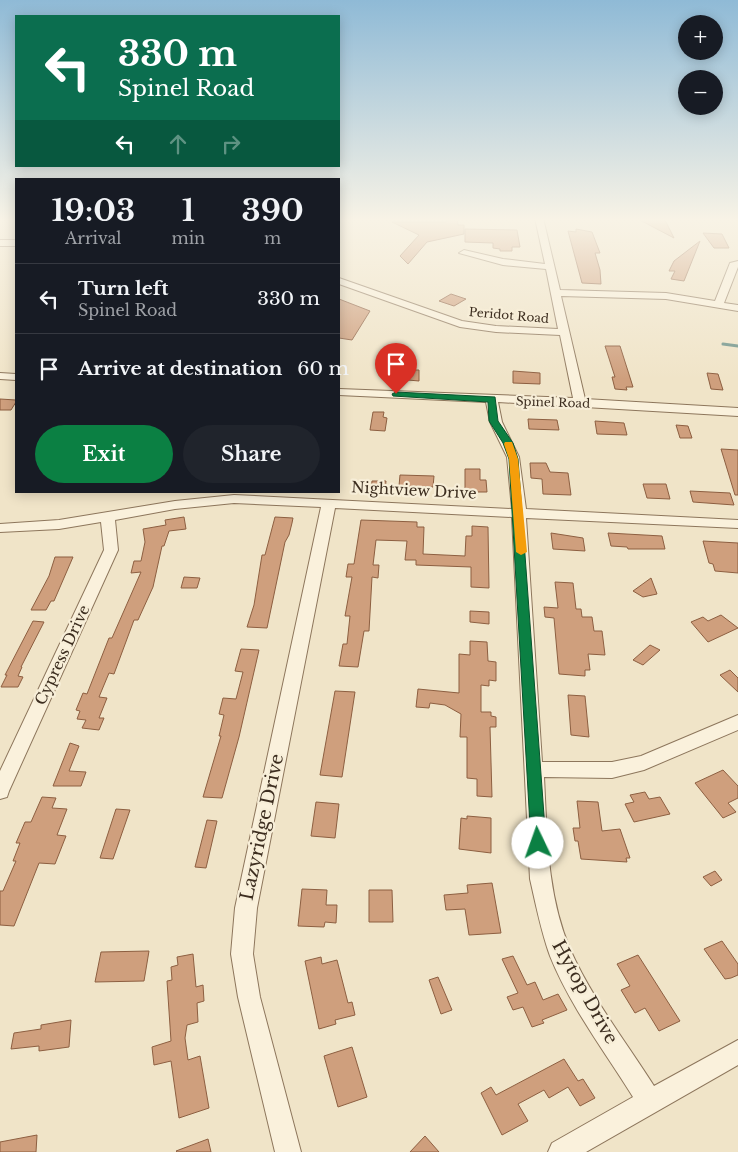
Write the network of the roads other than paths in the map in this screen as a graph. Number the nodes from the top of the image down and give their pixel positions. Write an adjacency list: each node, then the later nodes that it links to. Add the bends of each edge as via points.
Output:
1 (551, 272): 4 (street)
2 (733, 272): 5 (street, via 727,295)
3 (340, 281): 7 (street, Peridot Road, via 460,324)
4 (556, 293): 5 (street, via 666,296); 7 (street)
5 (719, 304): 6 (street)
6 (738, 308)
7 (564, 332): 12 (street)
8 (0, 376): 9 (street)
9 (15, 377)
10 (340, 392): 11 (street, Spinel Road)
11 (492, 399): 12 (street, Spinel Road); 15 (street, Hytop Drive, via 494,421 514,459)
12 (580, 402): 13 (street, Spinel Road)
13 (738, 412)
14 (329, 502): 15 (street, Nightview Drive); 16 (street, Nightview Drive, via 204,500); 24 (street, Lazyridge Drive, via 246,908 242,954 249,997)
15 (519, 512): 17 (street, Nightview Drive); 20 (street, Hytop Drive)
16 (108, 517): 18 (street, Nightview Drive, via 48,527); 21 (street, Cypress Drive, via 111,550)
17 (738, 524)
18 (0, 528)
19 (738, 722): 20 (street, via 644,763 612,770)
20 (534, 769): 23 (street, Hytop Drive, via 540,880 556,941 588,1004)
21 (0, 791)
22 (738, 1052): 23 (street)
23 (651, 1103): 25 (street)
24 (288, 1152)
25 (561, 1152)

